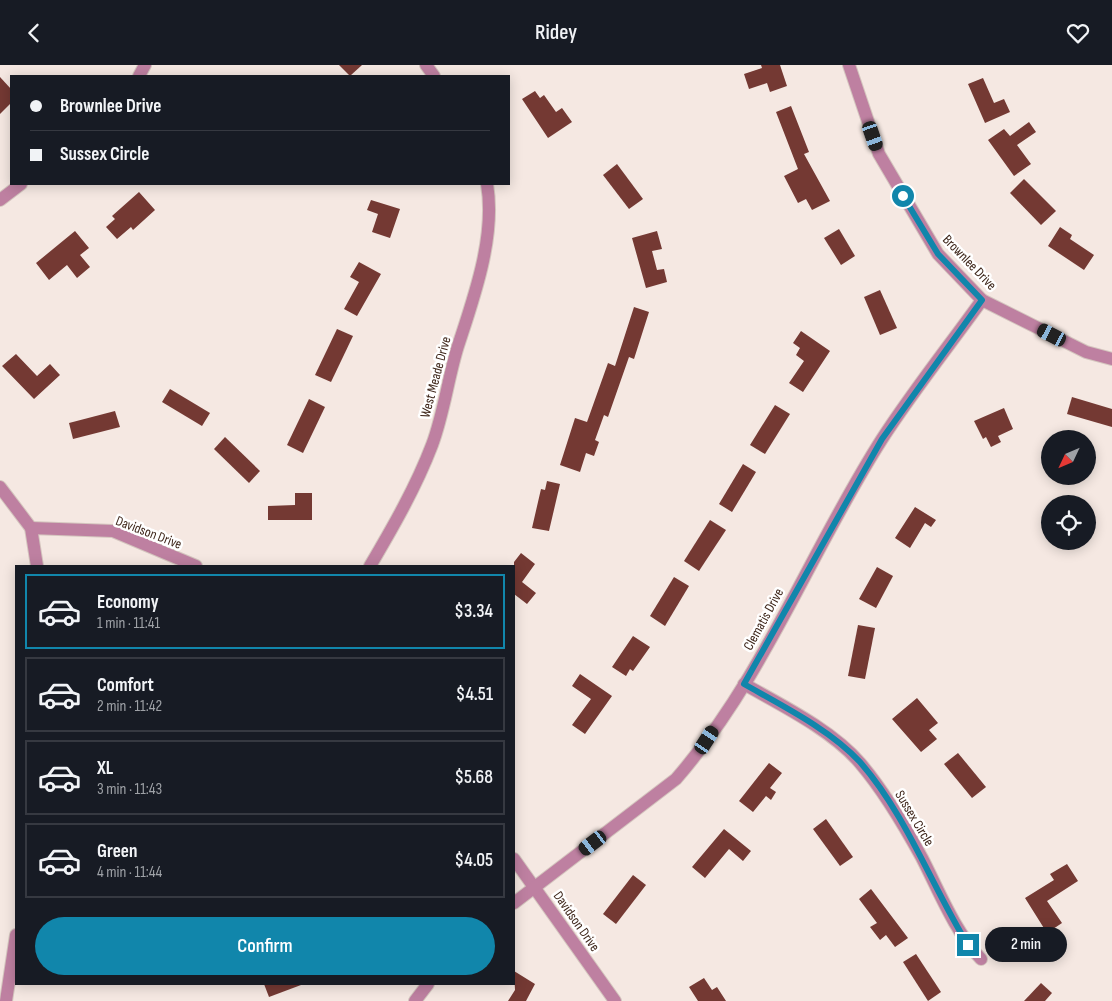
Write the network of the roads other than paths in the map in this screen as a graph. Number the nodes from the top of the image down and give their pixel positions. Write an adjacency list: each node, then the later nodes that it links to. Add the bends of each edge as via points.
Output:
1 (849, 65): 5 (street, Brownlee Drive, via 886,167 938,254)
2 (20, 185): 4 (street)
3 (487, 185): 11 (street, West Meade Drive, via 489,229 433,444 414,488)
4 (0, 200)
5 (982, 300): 6 (street, Brownlee Drive, via 1086,352); 12 (street, Clematis Drive, via 882,439)
6 (1112, 359)
7 (0, 487): 8 (street)
8 (31, 528): 9 (street); 10 (street, Davidson Drive, via 113,531)
9 (38, 565)
10 (194, 565)
11 (371, 565)
12 (744, 684): 14 (street, Clematis Drive, via 698,753 676,779); 17 (street, Sussex Circle, via 813,723 859,761 888,800 952,920)
13 (515, 860): 14 (street, Davidson Drive)
14 (534, 887): 15 (street, Clematis Drive); 21 (street, Davidson Drive)
15 (515, 902)
16 (15, 942): 19 (street)
17 (981, 959)
18 (427, 985): 20 (street)
19 (6, 1001)
20 (415, 1001)
21 (615, 1001)

